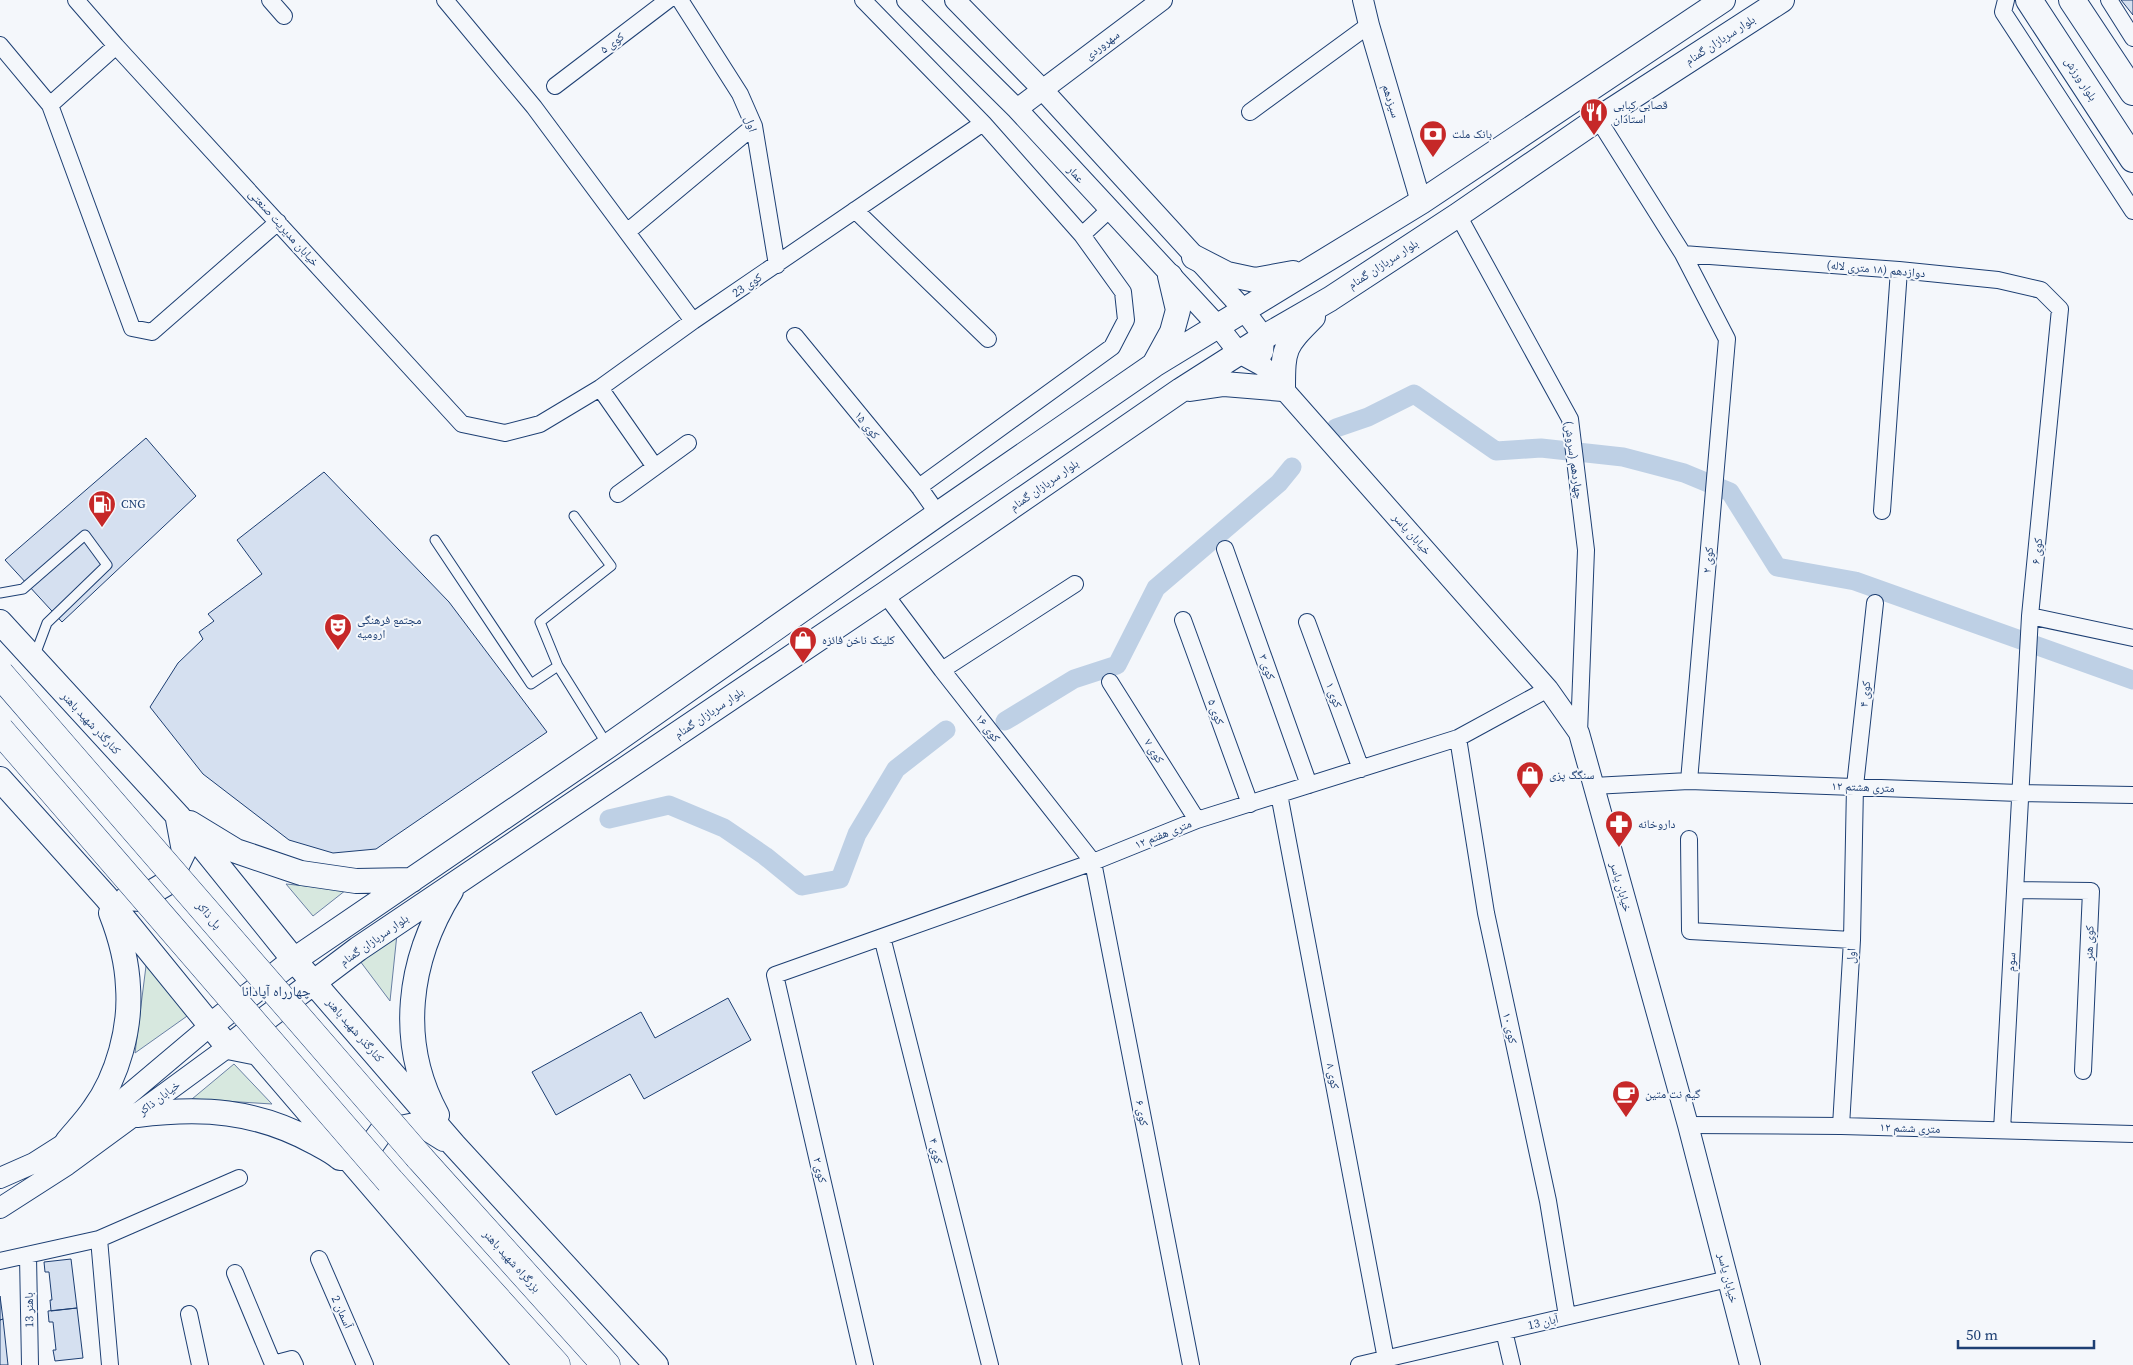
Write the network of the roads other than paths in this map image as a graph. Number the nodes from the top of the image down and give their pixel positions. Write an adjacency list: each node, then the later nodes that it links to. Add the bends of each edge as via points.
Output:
1 (76, 0): 21 (street, خیابان مدیریت صنعتی)
2 (270, 0): 17 (street)
3 (446, 0): 38 (street, via 534,107)
4 (668, 0): 22 (street, کوی ۵)
5 (680, 0): 30 (street, اول, via 740,94)
6 (863, 0): 29 (street)
7 (908, 0): 26 (street, عمار)
8 (955, 0): 23 (street)
9 (1162, 0): 23 (street, سهروردی)
10 (1363, 0): 18 (street, سیزدهم)
11 (1723, 0): 32 (main road)
12 (1782, 0): 28 (main road, بلوار سربازان گمنام)
13 (2006, 0): 35 (street, via 2003,12)
14 (2029, 0): 31 (main road, بلوار ورزش)
15 (2072, 0): 24 (main road)
16 (2109, 0): 19 (street)
17 (284, 16)
18 (1369, 26): 27 (street); 32 (street, سیزدهم)
19 (2133, 38)
20 (0, 45): 25 (street)
21 (116, 46): 25 (street); 37 (street, خیابان مدیریت صنعتی)
22 (555, 86)
23 (1042, 89): 26 (street, سهروردی); 41 (street)
24 (2133, 92)
25 (50, 105): 37 (street, via 132,328 152,332)
26 (1017, 109): 34 (street, عمار)
27 (1250, 112)
28 (1598, 119): 36 (main road, بلوار سربازان گمنام); 40 (street)
29 (983, 123): 33 (street, کوی 23); 39 (street)
30 (754, 126): 38 (street); 42 (street, اول)
31 (2133, 159)
32 (1421, 202): 43 (main road)
33 (855, 210): 42 (street, کوی 23); 53 (street)
34 (1109, 210): 39 (street); 45 (street, عمار)
35 (2133, 212)
36 (1458, 216): 46 (main road, بلوار سربازان گمنام); 86 (street, چهاردهم (سروش), via 1570,419 1586,550)
37 (278, 222): 60 (street, خیابان مدیریت صنعتی, via 462,424)
38 (627, 232): 49 (street)
39 (1082, 235): 63 (street, via 1123,292 1126,320 1112,347)
40 (1683, 254): 44 (street, دوازدهم (۱۸ متری لاله)); 91 (street, کوی ۲, via 1727,339)
41 (1194, 258): 43 (main road, via 1227,274 1255,280); 47 (street)
42 (777, 265): 49 (street, کوی 23)
43 (1312, 270): 47 (main road)
44 (1899, 270): 48 (street, دوازدهم (۱۸ متری لاله), via 1998,280 2041,290); 65 (street)
45 (1170, 276): 50 (street, عمار); 55 (main road, via 1178,310 1172,332)
46 (1330, 299): 52 (main road, بلوار سربازان گمنام); 58 (main road, via 1290,341 1283,359)
47 (1243, 309): 50 (main road); 52 (street)
48 (2060, 309): 74 (street, کوی ۶)
49 (692, 321): 57 (street, کوی 23)
50 (1218, 326): 54 (street, عمار); 55 (main road)
51 (795, 336): 63 (street, کوی ۱۵)
52 (1264, 337): 54 (main road, بلوار سربازان گمنام); 56 (street)
53 (988, 339)
54 (1239, 353): 56 (street, خیابان یاسر); 59 (main road, بلوار سربازان گمنام)
55 (1154, 365): 66 (main road)
56 (1263, 366): 58 (street, خیابان یاسر)
57 (600, 388): 60 (street, کوی 23, via 540,424); 62 (street)
58 (1283, 389): 59 (main road, via 1224,384); 84 (street, خیابان یاسر)
59 (1180, 390): 72 (main road, بلوار سربازان گمنام)
60 (505, 433)
61 (688, 443): 62 (street)
62 (655, 467): 64 (street)
63 (919, 487): 66 (street, کوی ۱۵)
64 (618, 494)
65 (1882, 511)
66 (938, 514): 88 (main road)
67 (574, 516): 80 (lane, via 611,566 540,622)
68 (435, 540): 80 (lane, via 531,684)
69 (1224, 549): 92 (street, کوی ۳)
70 (1075, 584): 81 (street)
71 (0, 593): 79 (lane, via 23,589 85,535 107,565 47,623)
72 (885, 594): 81 (street, کوی ۱۶); 104 (main road, بلوار سربازان گمنام)
73 (1875, 603): 94 (street, کوی ۴)
74 (2030, 616): 78 (street); 95 (street, کوی ۶)
75 (1182, 620): 98 (street, کوی ۵)
76 (0, 622): 79 (main road, کنارگذر شهید باهنر)
77 (1307, 622): 89 (street, کوی ۱)
78 (2133, 638)
79 (33, 660): 99 (main road, کنارگذر شهید باهنر)
80 (558, 666): 88 (lane)
81 (942, 670): 102 (street, کوی ۱۶)
82 (0, 674): 122 (highway, پل ذاکر, bridge)
83 (1110, 682): 100 (street, کوی ۷)
84 (1548, 689): 86 (street, خیابان یاسر); 87 (street, ۱۲ متری هفتم)
85 (0, 730): 125 (highway, bridge)
86 (1579, 732): 93 (street, خیابان یاسر)
87 (1458, 738): 89 (street, ۱۲ متری هفتم); 134 (street, کوی ۱۰, via 1486,913 1548,1201)
88 (608, 746): 103 (main road)
89 (1361, 769): 92 (street, ۱۲ متری هفتم)
90 (0, 779): 106 (main road)
91 (1689, 781): 93 (street, ۱۲ متری هشتم); 94 (street, ۱۲ متری هشتم)
92 (1309, 785): 96 (street, ۱۲ متری هفتم)
93 (1593, 786): 116 (street, خیابان یاسر)
94 (1856, 786): 95 (street, ۱۲ متری هشتم); 108 (street, اول)
95 (2019, 793): 97 (street, ۱۲ متری هشتم); 105 (street, سوم)
96 (1279, 794): 98 (street, ۱۲ متری هفتم); 136 (street, کوی ۸)
97 (2133, 795)
98 (1250, 804): 100 (street, ۱۲ متری هفتم)
99 (178, 816): 103 (main road, via 236,851 301,873 356,881); 106 (main road, via 184,850 170,882 140,900); 109 (main road, کنارگذر شهید باهنر)
100 (1197, 820): 102 (street, ۱۲ متری هفتم)
101 (1689, 839): 108 (street, via 1690,930)
102 (1093, 862): 107 (street, ۱۲ متری هفتم); 148 (street, کوی ۶)
103 (412, 880): 109 (main road)
104 (455, 884): 111 (main road, بلوار سربازان گمنام, via 358,949); 121 (main road, via 436,915 422,950 414,986 413,1042 427,1096)
105 (2015, 890): 114 (street, کوی هنر, via 2091,891); 118 (street, سوم)
106 (106, 897): 112 (main road); 120 (main road, via 122,942 128,987 126,1030 114,1071 98,1101)
107 (882, 937): 110 (street, ۱۲ متری هفتم); 147 (street, کوی ۴)
108 (1852, 940): 117 (street, اول)
109 (294, 960): 111 (main road, کنارگذر شهید باهنر); 112 (main road, خیابان ذاکر)
110 (775, 975): 146 (street, کوی ۲)
111 (314, 983): 113 (main road, خیابان ذاکر); 121 (main road, کنارگذر شهید باهنر)
112 (210, 1026): 113 (main road); 120 (street, خیابان ذاکر, via 89,1128)
113 (228, 1047): 115 (street, خیابان ذاکر); 125 (main road, via 258,1054)
114 (2083, 1071)
115 (137, 1115): 125 (main road, via 187,1110 253,1117 296,1132); 126 (street, خیابان ذاکر)
116 (1688, 1125): 117 (street, ۱۲ متری ششم); 132 (street, خیابان یاسر)
117 (1841, 1126): 118 (street, ۱۲ متری ششم)
118 (2002, 1130): 119 (street, ۱۲ متری ششم)
119 (2133, 1134)
120 (67, 1142): 123 (street, خیابان ذاکر, via 34,1163)
121 (454, 1145): 125 (main road, via 420,1124 381,1132 358,1164); 145 (main road, کنارگذر شهید باهنر)
122 (419, 1157): 144 (highway, بزرگراه شهید باهنر)
123 (0, 1178)
124 (239, 1178): 127 (street)
125 (380, 1182): 142 (main road); 143 (highway)
126 (0, 1208)
127 (98, 1239): 128 (street); 138 (street)
128 (28, 1256): 130 (street); 137 (street, باهنر 13)
129 (319, 1260): 141 (street, آسمان 2)
130 (0, 1261)
131 (235, 1273): 140 (street, via 273,1364 292,1359)
132 (1728, 1279): 134 (street, 13 آبان); 151 (street, خیابان یاسر)
133 (189, 1314): 139 (street)
134 (1567, 1316): 135 (street, 13 آبان)
135 (1504, 1331): 136 (street, 13 آبان); 150 (street)
136 (1386, 1358): 149 (street, 13 آبان)
137 (30, 1365)
138 (110, 1365)
139 (200, 1365)
140 (295, 1365)
141 (365, 1365)
142 (526, 1365)
143 (556, 1365)
144 (606, 1365)
145 (656, 1365)
146 (865, 1365)
147 (990, 1365)
148 (1192, 1365)
149 (1359, 1365)
150 (1512, 1365)
151 (1750, 1365)

